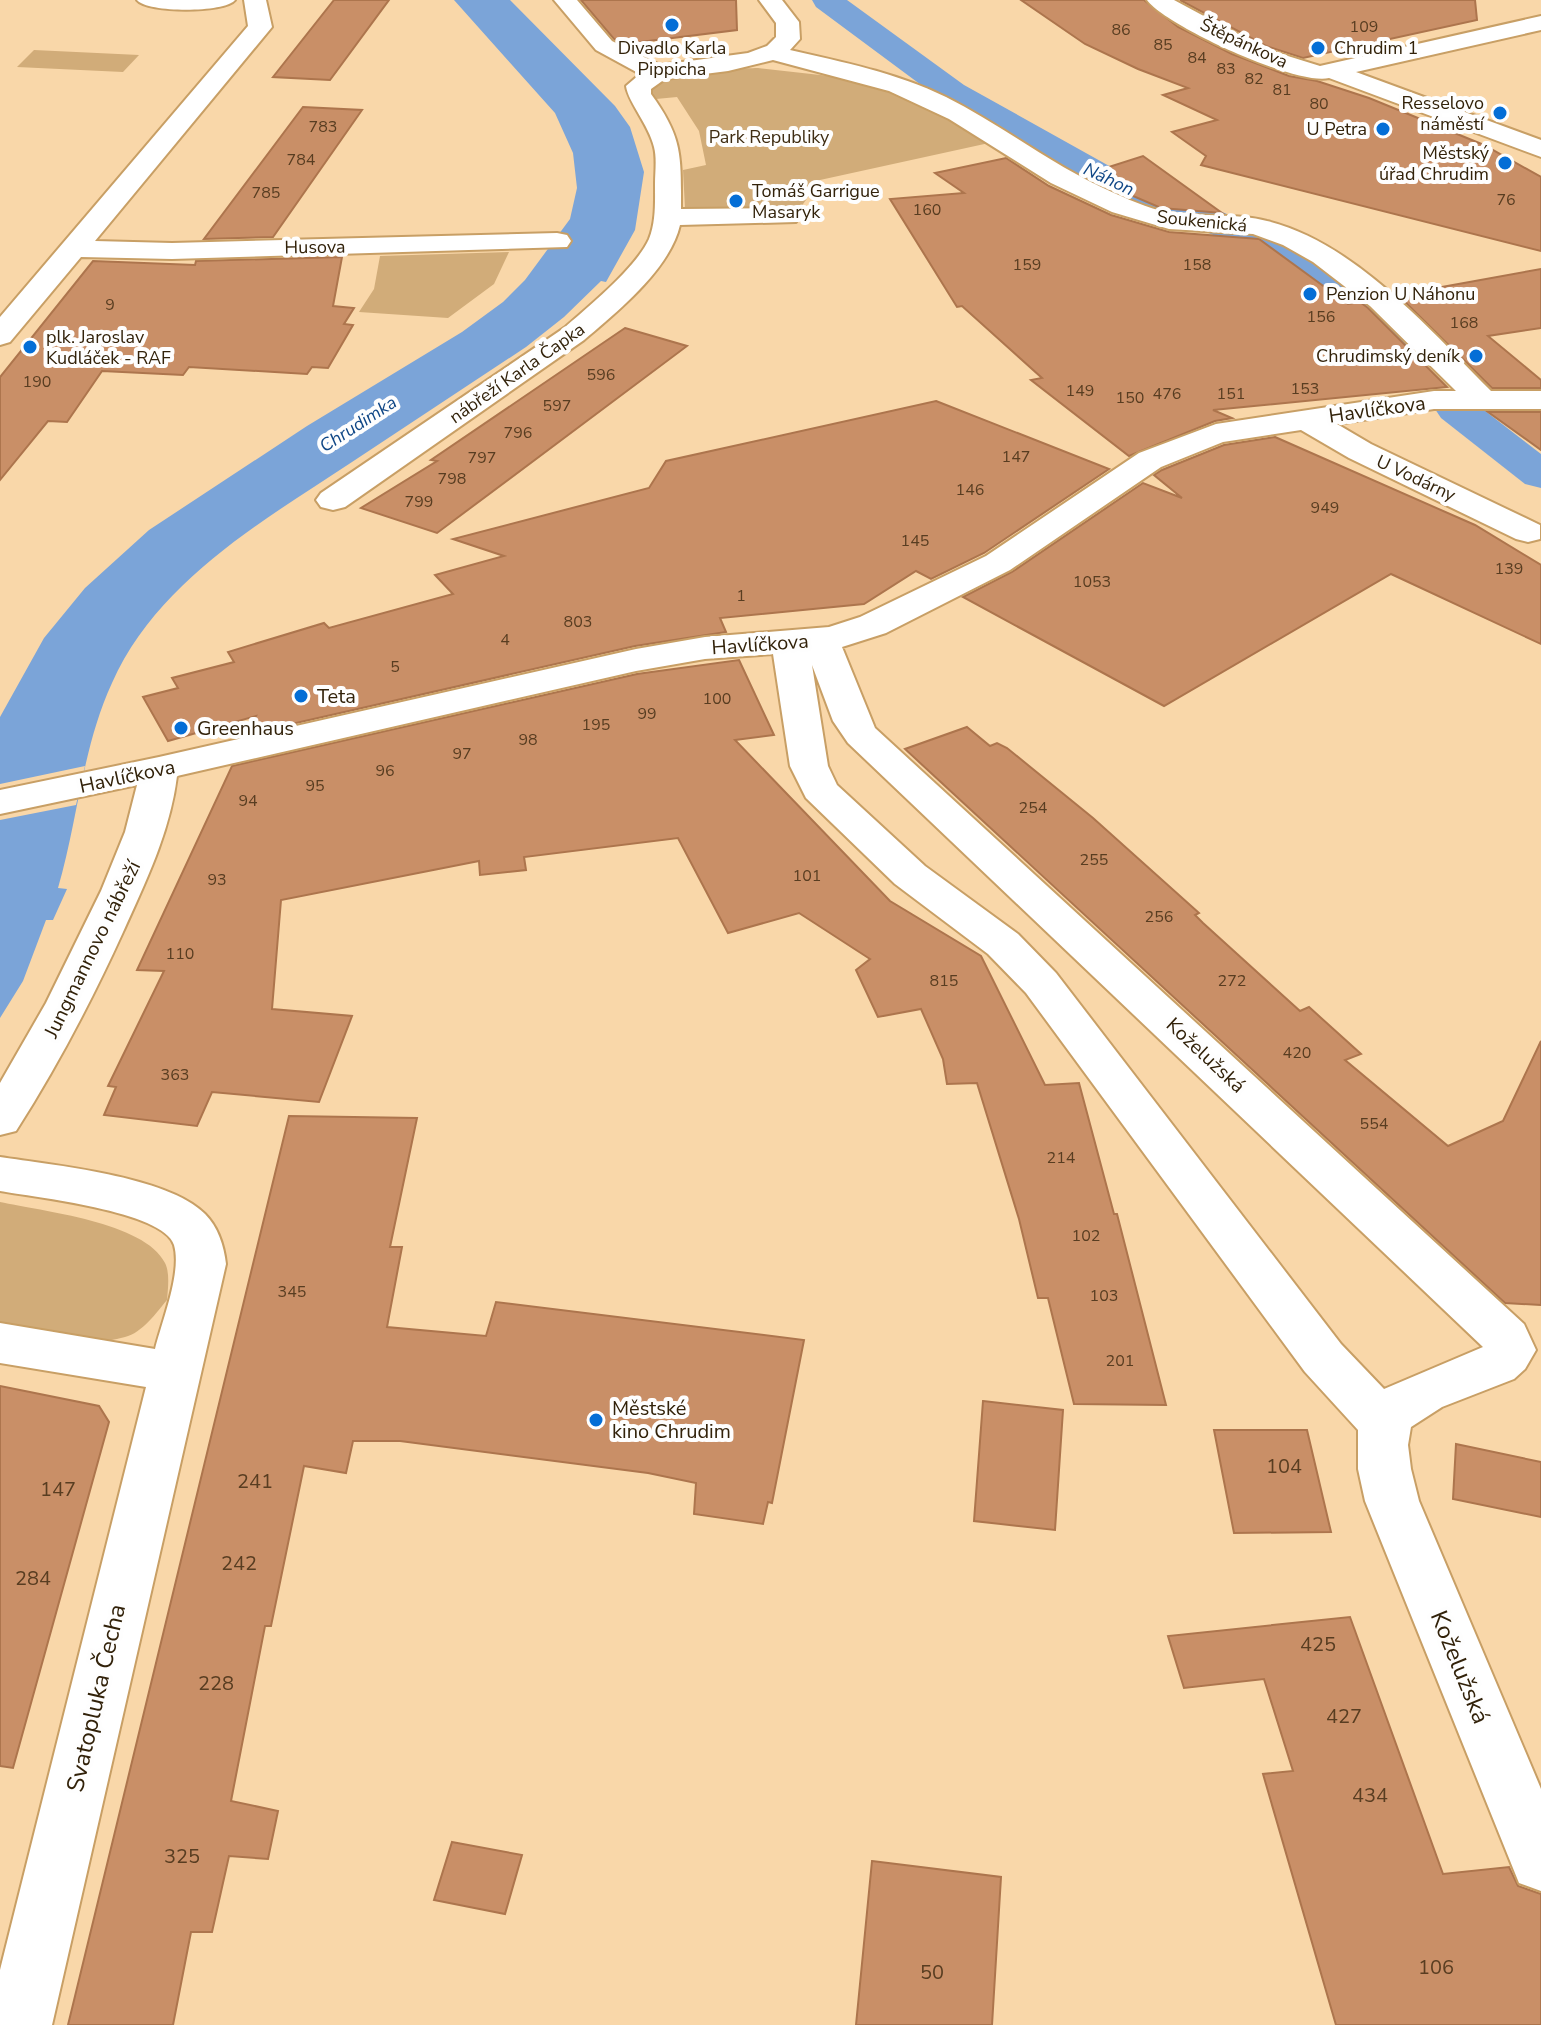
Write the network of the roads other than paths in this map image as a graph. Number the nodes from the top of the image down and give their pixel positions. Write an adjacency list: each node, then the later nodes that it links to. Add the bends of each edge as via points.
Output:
1 (148, 0): 2 (street)
2 (224, 0)
3 (255, 0): 16 (street, via 260,27)
4 (565, 0): 11 (street, via 599,45)
5 (770, 0): 9 (street, via 791,30 786,44)
6 (1158, 0): 10 (street, Štěpánkova, via 1292,66)
7 (1513, 7): 8 (street)
8 (1541, 21): 10 (street)
9 (774, 53): 11 (street); 18 (street, Soukenická, via 933,100 1092,194 1150,216 1244,225 1279,234 1390,309)
10 (1334, 72): 12 (street)
11 (658, 73): 14 (street, nábřeží Karla Čapka, via 638,86 668,150)
12 (1541, 149)
13 (786, 216): 14 (street)
14 (668, 217): 21 (street, nábřeží Karla Čapka, via 653,255 592,320)
15 (557, 241): 16 (street, Husova)
16 (74, 249): 17 (street)
17 (0, 336)
18 (1459, 399): 19 (street, Havlíčkova); 20 (street, Havlíčkova)
19 (1541, 400)
20 (1305, 419): 22 (street, U Vodárny, via 1373,458); 23 (street, Havlíčkova, via 1216,434 1168,451 975,575 848,635)
21 (333, 500)
22 (1537, 533)
23 (804, 641): 24 (street, Havlíčkova, via 705,648 636,660); 30 (street, via 809,766 820,790 910,875 1003,944 1041,983 1323,1358); 30 (street, Koželužská, via 861,735 1506,1338 1510,1350 1495,1366 1407,1401)
24 (159, 769): 25 (street, Havlíčkova); 26 (street, Jungmannovo nábřeží, via 152,816 135,862 55,1027)
25 (0, 802)
26 (0, 1119)
27 (0, 1174): 29 (street, Svatopluka Čecha, via 129,1198 187,1225 199,1243 201,1264)
28 (0, 1343): 29 (street)
29 (174, 1372): 32 (street, Svatopluka Čecha)
30 (1384, 1423): 31 (street, Koželužská, via 1382,1466 1392,1501)
31 (1541, 1862)
32 (19, 2025)

